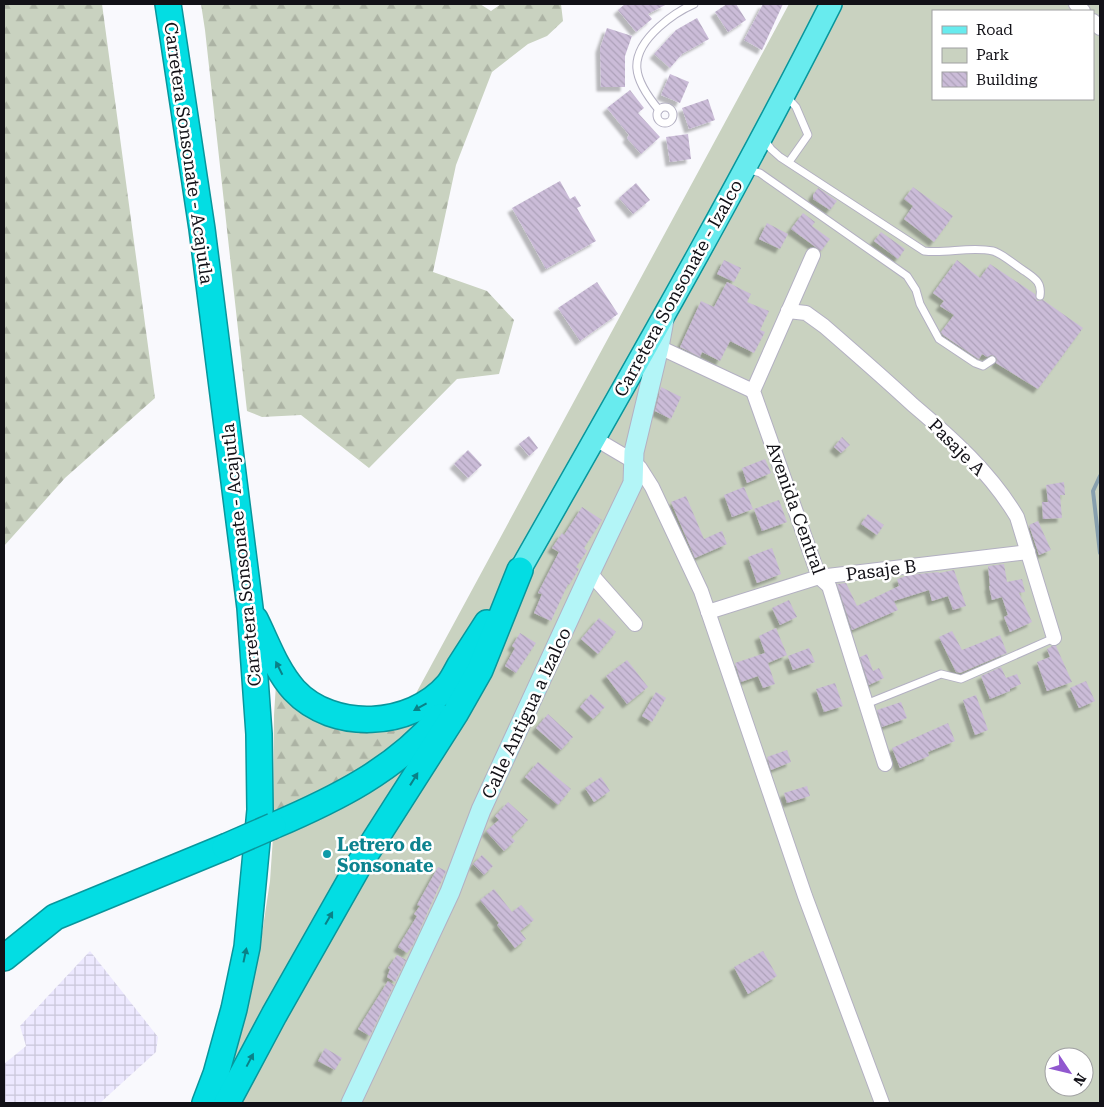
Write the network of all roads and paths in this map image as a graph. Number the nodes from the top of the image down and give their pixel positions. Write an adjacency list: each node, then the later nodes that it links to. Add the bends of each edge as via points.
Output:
1 (156, 4): 30 (highway, via 185,212 238,650 244,745 244,823 232,935 211,1032)
2 (168, 4): 23 (highway, Carretera Sonsonate - Acajutla, via 202,229)
3 (694, 4): 6 (lane, via 679,10 639,49 636,66 640,83)
4 (831, 4): 5 (main road, Carretera Sonsonate - Izalco)
5 (784, 93): 7 (main road, Carretera Sonsonate - Izalco); 8 (lane, via 796,107 808,135)
6 (659, 110)
7 (762, 136): 8 (lane); 9 (main road, Carretera Sonsonate - Izalco)
8 (789, 162): 11 (lane, via 924,251 994,251 1037,279 1041,287)
9 (744, 168): 13 (main road, Carretera Sonsonate - Izalco); 15 (lane, via 760,173 907,276 939,339 975,363 983,366)
10 (813, 255): 12 (street)
11 (1040, 296)
12 (788, 311): 16 (street); 19 (street, Pasaje A, via 806,313 824,326 978,465 1017,517)
13 (666, 313): 14 (street, Calle Antigua a Izalco); 17 (main road, Carretera Sonsonate - Izalco)
14 (660, 347): 16 (street); 18 (street, Calle Antigua a Izalco)
15 (992, 360)
16 (754, 391): 22 (street, Avenida Central)
17 (594, 438): 18 (street); 20 (main road, Carretera Sonsonate - Izalco)
18 (633, 461): 21 (street, Calle Antigua a Izalco, via 633,483); 24 (street, via 652,487)
19 (1028, 552): 22 (street, Pasaje B); 26 (street, Pasaje A)
20 (520, 570): 23 (highway, one-way to 23, via 448,685 421,707 385,720 335,714 306,700 282,673); 29 (highway, bridge, via 457,695 432,726 393,762 336,798 55,917); 32 (highway, one-way to 20, via 360,863 480,670)
21 (590, 572): 25 (street); 33 (street, Calle Antigua a Izalco, via 481,810 450,892)
22 (819, 577): 24 (street, Pasaje B); 27 (street, Avenida Central, via 829,586)
23 (250, 608): 31 (highway, Carretera Sonsonate - Acajutla, one-way to 23, via 234,1009 247,947 255,867 260,810 259,734)
24 (708, 612): 34 (street, via 805,896)
25 (635, 624)
26 (1054, 638): 27 (lane, via 961,679 941,674)
27 (866, 704): 28 (street, Avenida Central)
28 (885, 764)
29 (4, 958)
30 (189, 1103)
31 (206, 1103)
32 (227, 1103)
33 (351, 1103)
34 (882, 1103)

